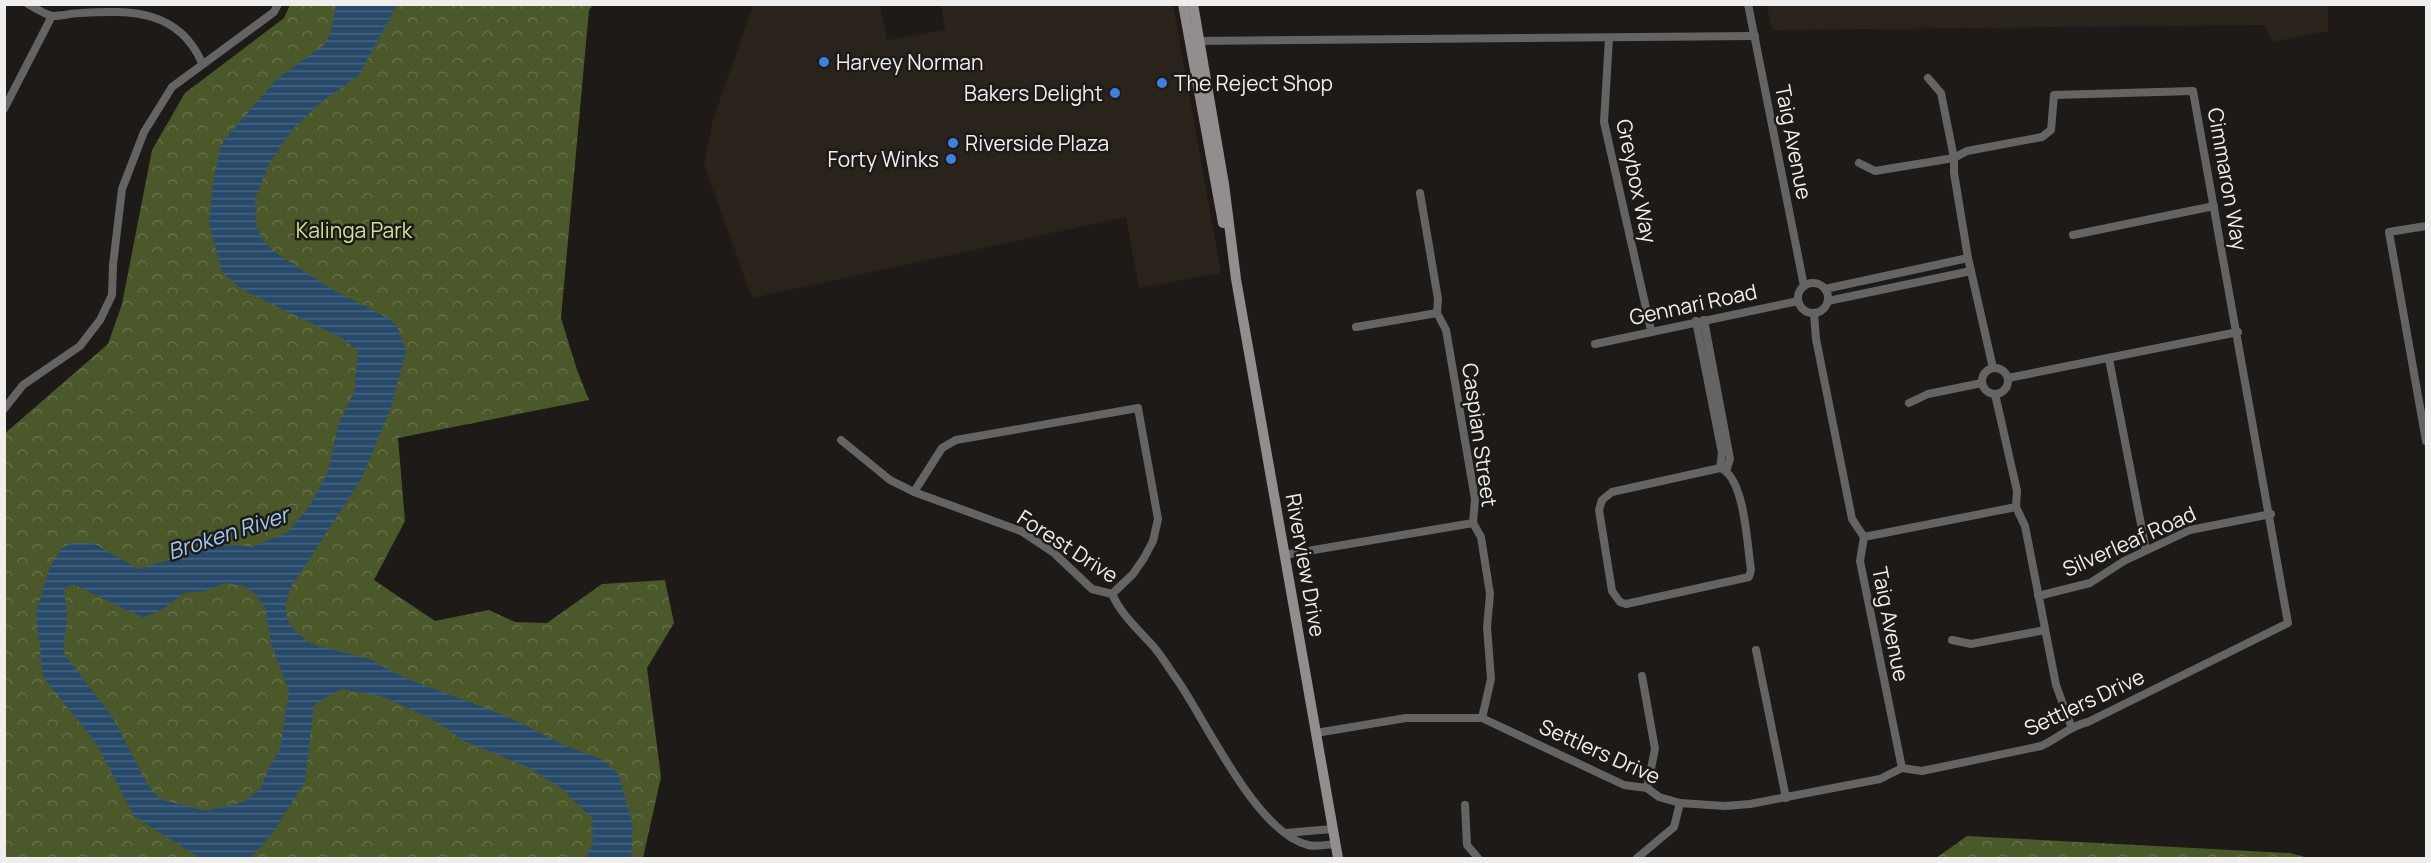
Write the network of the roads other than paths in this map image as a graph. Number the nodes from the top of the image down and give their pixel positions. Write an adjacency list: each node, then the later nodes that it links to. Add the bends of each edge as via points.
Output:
1 (28, 4): 6 (street)
2 (278, 4): 10 (street, via 274,12)
3 (1183, 4): 9 (street, Riverview Drive)
4 (1193, 4): 9 (street, Riverview Drive)
5 (1749, 4): 7 (street, Taig Avenue)
6 (52, 16): 10 (street, via 81,12 162,18 196,47); 12 (street)
7 (1755, 36): 8 (street); 21 (street, Taig Avenue)
8 (1609, 38): 9 (street); 29 (street, Greybox Way, via 1604,122)
9 (1194, 41): 48 (street, Riverview Drive, via 1214,186 1236,279)
10 (202, 63): 38 (street, via 172,87 144,132 122,189 112,295 100,320 80,346 23,385)
11 (1928, 78): 13 (street, via 1941,93)
12 (4, 109)
13 (1954, 158): 14 (street, via 1875,171); 16 (street, Cimmaron Way, via 1967,151 2042,137 2051,130 2054,95 2193,91); 19 (street)
14 (1859, 163)
15 (1420, 193): 25 (street, Caspian Street)
16 (2214, 206): 18 (street); 30 (street, Cimmaron Way)
17 (2427, 226): 40 (street, via 2389,232)
18 (2073, 235)
19 (1968, 258): 20 (street); 22 (street)
20 (1971, 271): 24 (street); 33 (street)
21 (1804, 286): 22 (street, via 1815,282); 23 (street)
22 (1825, 289): 24 (street)
23 (1798, 301): 26 (street, via 1804,310); 27 (street, Gennari Road)
24 (1827, 301): 26 (street, via 1823,309)
25 (1437, 313): 28 (street); 45 (street, Caspian Street, via 1446,330 1475,499)
26 (1814, 313): 46 (street, via 1852,519)
27 (1700, 321): 29 (street, Gennari Road); 41 (street, via 1730,459)
28 (1356, 327)
29 (1651, 330): 31 (street, Gennari Road)
30 (2238, 332): 32 (street); 44 (street, Settlers Drive)
31 (1595, 344)
32 (2109, 359): 34 (street); 47 (street)
33 (1993, 368): 34 (street, via 2004,371); 35 (street, via 1984,374)
34 (2008, 378): 36 (street, via 2006,389)
35 (1982, 383): 36 (street, via 1985,390); 37 (street, via 1928,394)
36 (1995, 394): 43 (street, via 2017,491)
37 (1909, 403)
38 (4, 409)
39 (841, 440): 42 (street, Forest Drive, via 891,480)
40 (2427, 441)
41 (1723, 470): 41 (street, via 1733,477 1738,488 1749,577 1626,604 1620,602 1612,591 1599,510 1602,500 1612,492)
42 (914, 492): 49 (street, Forest Drive, via 1021,531 1054,553 1092,589); 49 (street, via 942,448 956,440 1138,408 1158,519 1153,541 1133,574)
43 (2016, 507): 46 (street); 50 (street, via 2025,526)
44 (2271, 514): 47 (street, Silverleaf Road, via 2190,530); 56 (street, Settlers Drive, via 2288,623 2088,722)
45 (1473, 523): 48 (street); 55 (street, Caspian Street, via 1481,537 1490,594 1487,634 1491,679)
46 (1864, 537): 58 (street, Taig Avenue, via 1860,561)
47 (2146, 550): 50 (street, Silverleaf Road, via 2090,583)
48 (1284, 555): 57 (street, Riverview Drive)
49 (1112, 594): 64 (street, Forest Drive, via 1120,612 1154,647 1182,687 1224,761)
50 (2038, 596): 51 (street)
51 (2045, 630): 52 (street, via 1971,644); 56 (street, via 2056,684)
52 (1952, 640)
53 (1756, 650): 60 (street)
54 (1642, 676): 59 (street, via 1655,749)
55 (1482, 718): 57 (street, Settlers Drive, via 1406,718); 59 (street, Settlers Drive, via 1624,785)
56 (2071, 726): 58 (street, Settlers Drive, via 2041,746 1922,771)
57 (1316, 733): 63 (street, Riverview Drive)
58 (1902, 768): 60 (street, Settlers Drive, via 1880,779)
59 (1647, 789): 61 (street, Settlers Drive)
60 (1786, 798): 61 (street, Settlers Drive, via 1725,806)
61 (1680, 803): 68 (street, via 1674,827)
62 (1465, 805): 67 (street, via 1467,845)
63 (1332, 829): 64 (street); 65 (street, Riverview Drive)
64 (1285, 833): 65 (street, Forest Drive, via 1307,845)
65 (1335, 844): 66 (street, Riverview Drive)
66 (1338, 858)
67 (1478, 858)
68 (1637, 858)

